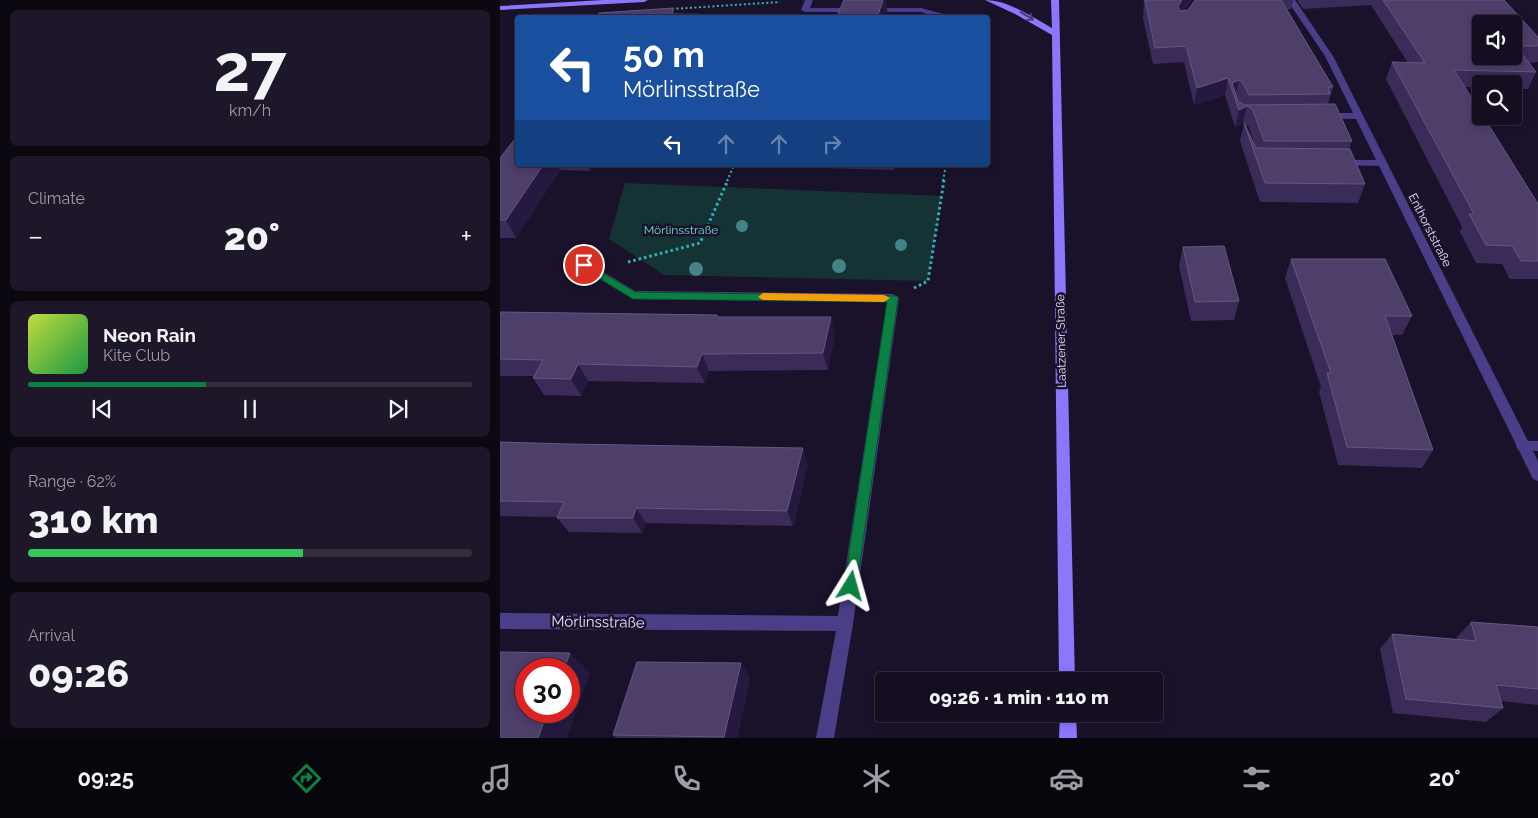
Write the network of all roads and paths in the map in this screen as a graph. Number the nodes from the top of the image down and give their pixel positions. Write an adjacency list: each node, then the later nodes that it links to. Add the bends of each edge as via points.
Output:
1 (644, 0): 6 (main road)
2 (809, 0): 7 (path); 8 (street)
3 (989, 0): 10 (main road, one-way to 10)
4 (1055, 0): 10 (main road, Laatzener Straße)
5 (1292, 0): 12 (street, Enthorststraße, via 1330,56)
6 (500, 8)
7 (670, 9)
8 (803, 14): 9 (street, via 921,10)
9 (943, 15)
10 (1056, 34): 25 (main road, Laatzener Straße)
11 (1309, 116): 12 (street)
12 (1358, 116): 14 (street, Enthorststraße)
13 (1333, 163): 14 (street)
14 (1382, 163): 20 (street, Enthorststraße)
15 (733, 167): 18 (path, via 700,242 637,258)
16 (946, 167): 19 (path, via 928,280)
17 (584, 265): 18 (street)
18 (601, 275): 19 (street, via 633,295)
19 (893, 298): 24 (street)
20 (1523, 446): 21 (street); 22 (street, Enthorststraße)
21 (1538, 446)
22 (1538, 476)
23 (500, 621): 24 (street, Mörlinsstraße)
24 (845, 624): 27 (street)
25 (1068, 672)
26 (1068, 722): 28 (main road)
27 (825, 738)
28 (1068, 738)

